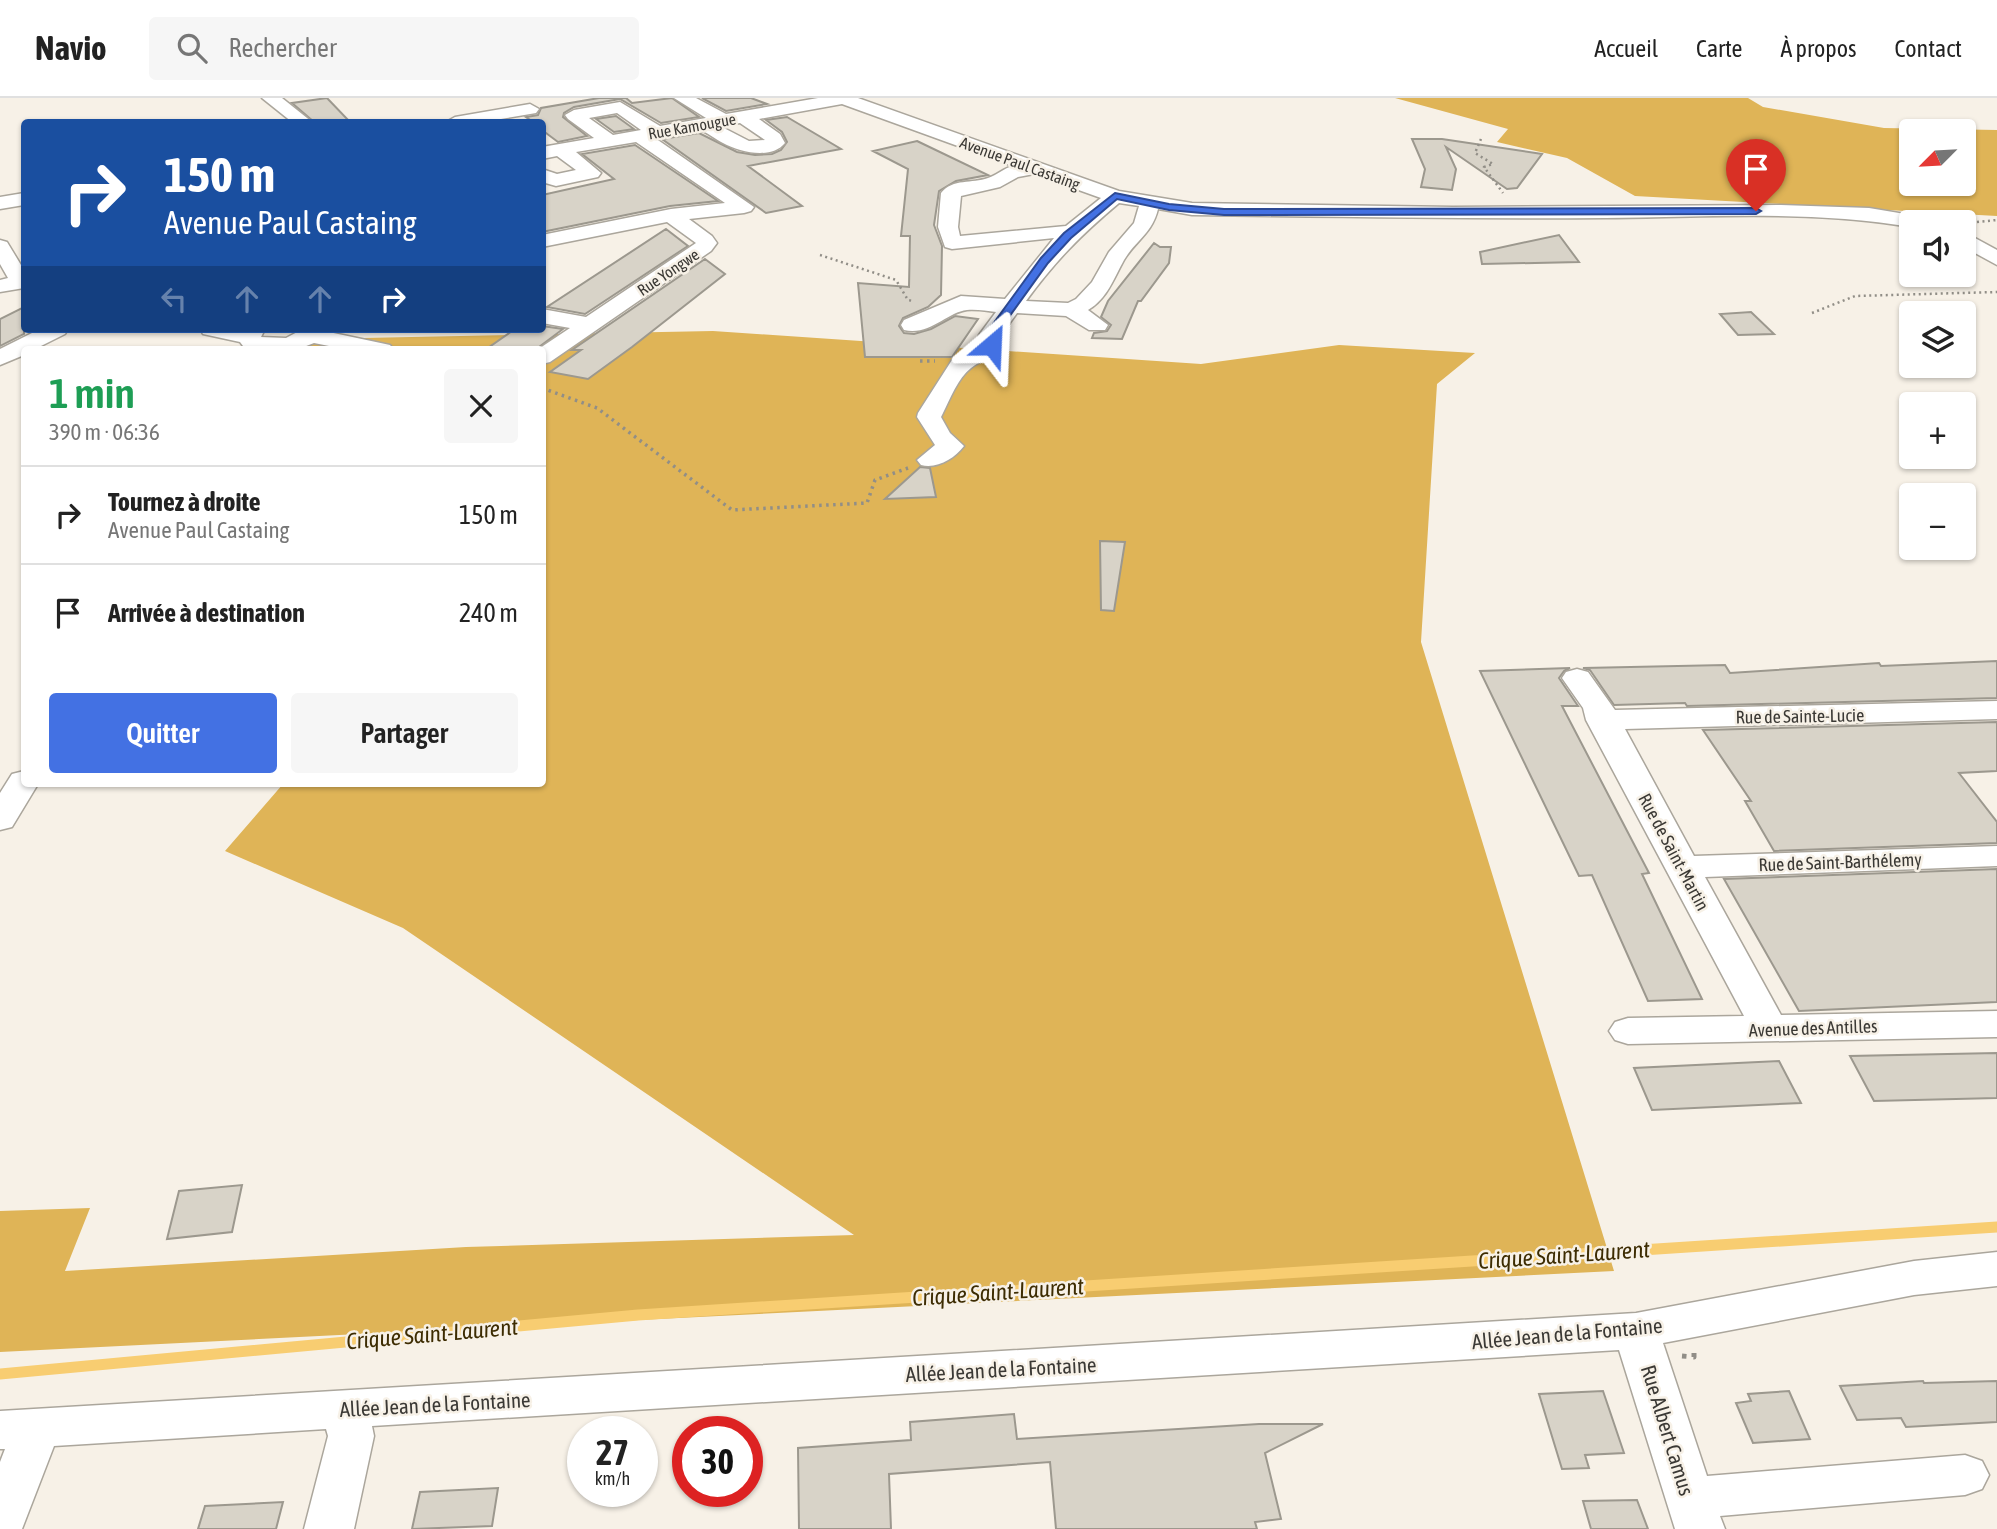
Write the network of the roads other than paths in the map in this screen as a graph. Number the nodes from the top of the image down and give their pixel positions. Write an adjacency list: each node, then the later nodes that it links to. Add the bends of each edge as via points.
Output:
1 (271, 98): 6 (street)
2 (683, 98): 8 (street)
3 (842, 98): 5 (street, Rue Kamougue); 13 (street, Avenue Paul Castaing)
4 (530, 109): 7 (street)
5 (743, 117): 8 (street, Rue Kamougue); 9 (street, via 776,143 745,147)
6 (299, 119)
7 (472, 119)
8 (723, 120): 9 (street, Rue Kamougue)
9 (704, 124): 10 (street, Rue Kamougue)
10 (647, 134): 11 (street, Rue Kamougue); 11 (street, via 620,107 574,115); 19 (street, via 744,207)
11 (610, 141): 12 (street, Rue Kamougue)
12 (552, 151): 14 (street, via 591,173 556,180)
13 (1034, 168): 15 (street, Avenue Paul Castaing); 21 (street, via 951,193 948,227 952,243 1060,231)
14 (546, 176)
15 (1115, 196): 18 (street, Avenue Paul Castaing); 21 (street)
16 (21, 200): 17 (street)
17 (0, 203)
18 (1150, 204): 20 (street, Avenue Paul Castaing, via 1224,212 1804,211); 28 (street, via 1144,225 1115,256 1101,285 1084,304)
19 (671, 215): 22 (street); 30 (street, Rue Yongwe, via 707,243)
20 (1899, 219)
21 (1068, 236): 27 (street)
22 (546, 240)
23 (0, 246): 26 (street)
24 (1976, 246): 25 (street)
25 (1997, 259)
26 (18, 284)
27 (1013, 307): 28 (street); 31 (street, via 961,303); 44 (street, via 990,335 992,345 982,356 961,363 932,407 929,417 951,446)
28 (1070, 310): 32 (street)
29 (546, 317): 30 (street)
30 (589, 324): 42 (street, Rue Yongwe)
31 (912, 325)
32 (1097, 325)
33 (49, 333): 37 (street)
34 (251, 333): 38 (street, via 258,344)
35 (311, 333): 39 (street)
36 (316, 333): 40 (street)
37 (24, 346)
38 (268, 346)
39 (285, 346)
40 (366, 346)
41 (21, 347): 43 (street)
42 (546, 354)
43 (0, 358)
44 (930, 460)
45 (1577, 678): 47 (street, Rue de Saint-Martin)
46 (1997, 710): 47 (street, Rue de Sainte-Lucie)
47 (1602, 720): 51 (street, Rue de Saint-Martin)
48 (21, 786): 49 (street)
49 (0, 821)
50 (1997, 856): 51 (street, Rue de Saint-Barthélemy)
51 (1684, 867): 53 (street, Rue de Saint-Martin)
52 (1997, 1024): 53 (street, Avenue des Antilles)
53 (1769, 1028): 54 (street, Avenue des Antilles)
54 (1628, 1031)
55 (1997, 1269): 56 (street, Allée Jean de la Fontaine, via 1914,1279)
56 (1636, 1331): 57 (street, Allée Jean de la Fontaine); 60 (street, Rue Albert Camus)
57 (344, 1409): 58 (street, Allée Jean de la Fontaine); 62 (street, via 351,1436)
58 (18, 1429): 61 (street)
59 (1965, 1475): 60 (street)
60 (1694, 1514)
61 (0, 1523)
62 (328, 1529)

